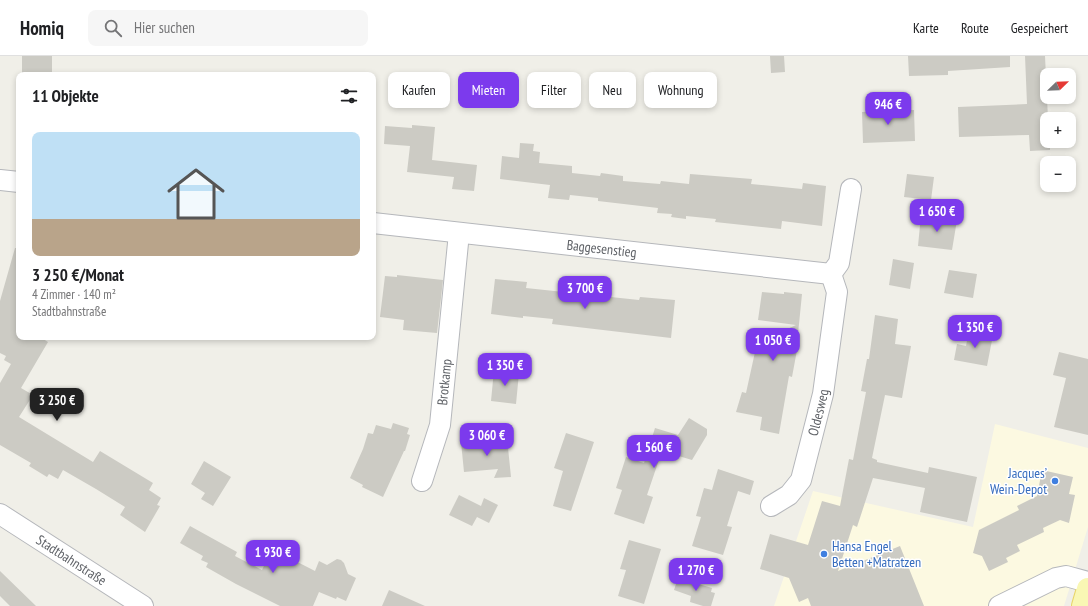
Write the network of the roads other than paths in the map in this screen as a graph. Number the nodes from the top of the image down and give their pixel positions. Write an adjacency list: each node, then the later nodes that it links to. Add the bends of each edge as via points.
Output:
1 (0, 180): 2 (street)
2 (16, 182)
3 (851, 189): 6 (street, via 839,263)
4 (376, 223): 5 (street, Baggesenstieg)
5 (459, 233): 6 (street, Baggesenstieg); 7 (street, Brotkamp, via 440,425)
6 (831, 274): 8 (street, Oldesweg, via 837,292 829,355 823,394 801,480 789,495)
7 (422, 481)
8 (771, 506)
9 (0, 514): 12 (street, Stadtbahnstraße)
10 (1088, 582): 13 (street, via 1066,576 1056,578)
11 (1088, 589): 14 (main road)
12 (143, 606)
13 (999, 606)
14 (1083, 606)

